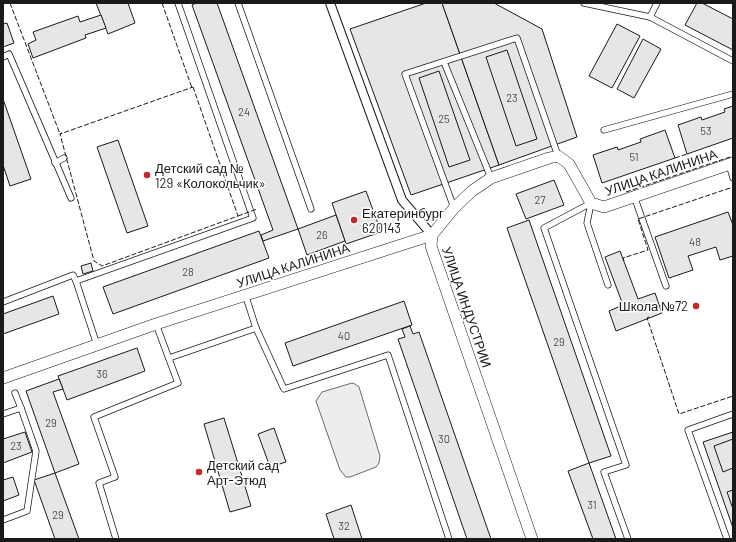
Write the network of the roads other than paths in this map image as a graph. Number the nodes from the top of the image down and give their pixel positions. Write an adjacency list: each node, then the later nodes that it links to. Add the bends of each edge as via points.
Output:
1 (178, 3): 24 (lane, via 253,218)
2 (238, 3): 22 (lane)
3 (330, 3): 23 (street, УЛИЦА ИНДУСТРИИ, via 402,200)
4 (584, 3): 6 (lane)
5 (657, 3): 6 (lane)
6 (650, 17): 8 (lane)
7 (3, 57): 14 (lane, via 9,54)
8 (733, 61)
9 (444, 62): 12 (lane, via 517,38); 16 (lane); 21 (lane, via 405,74)
10 (733, 94): 11 (lane)
11 (604, 130)
12 (558, 156): 16 (street); 20 (street, УЛИЦА КАЛИНИНА, via 569,164)
13 (64, 158): 14 (lane)
14 (55, 163): 19 (lane)
15 (731, 164): 17 (lane); 18 (street, УЛИЦА КАЛИНИНА)
16 (490, 178): 21 (street)
17 (733, 178)
18 (634, 196): 20 (street, УЛИЦА КАЛИНИНА, via 604,207); 26 (lane)
19 (71, 198)
20 (590, 203): 25 (lane, via 588,222); 42 (lane, via 544,228 626,465 604,472)
21 (454, 208): 23 (street)
22 (311, 209)
23 (432, 235): 27 (street, УЛИЦА КАЛИНИНА); 41 (street, УЛИЦА ИНДУСТРИИ, via 431,246)
24 (76, 281): 28 (lane, via 73,275); 31 (lane)
25 (608, 285)
26 (666, 286)
27 (245, 294): 29 (street, УЛИЦА КАЛИНИНА); 30 (lane)
28 (3, 302)
29 (156, 324): 31 (street, УЛИЦА КАЛИНИНА); 32 (lane)
30 (256, 328): 32 (lane); 40 (lane, via 284,389 388,355)
31 (97, 345): 33 (street, УЛИЦА КАЛИНИНА)
32 (169, 358): 39 (lane, via 178,383 94,417 114,477 99,483)
33 (3, 378)
34 (15, 393): 35 (lane)
35 (21, 408): 36 (lane); 38 (lane, via 36,452 27,511)
36 (3, 414)
37 (733, 414): 43 (lane, via 688,430)
38 (3, 520)
39 (116, 539)
40 (449, 539)
41 (532, 539)
42 (628, 539)
43 (727, 539)

